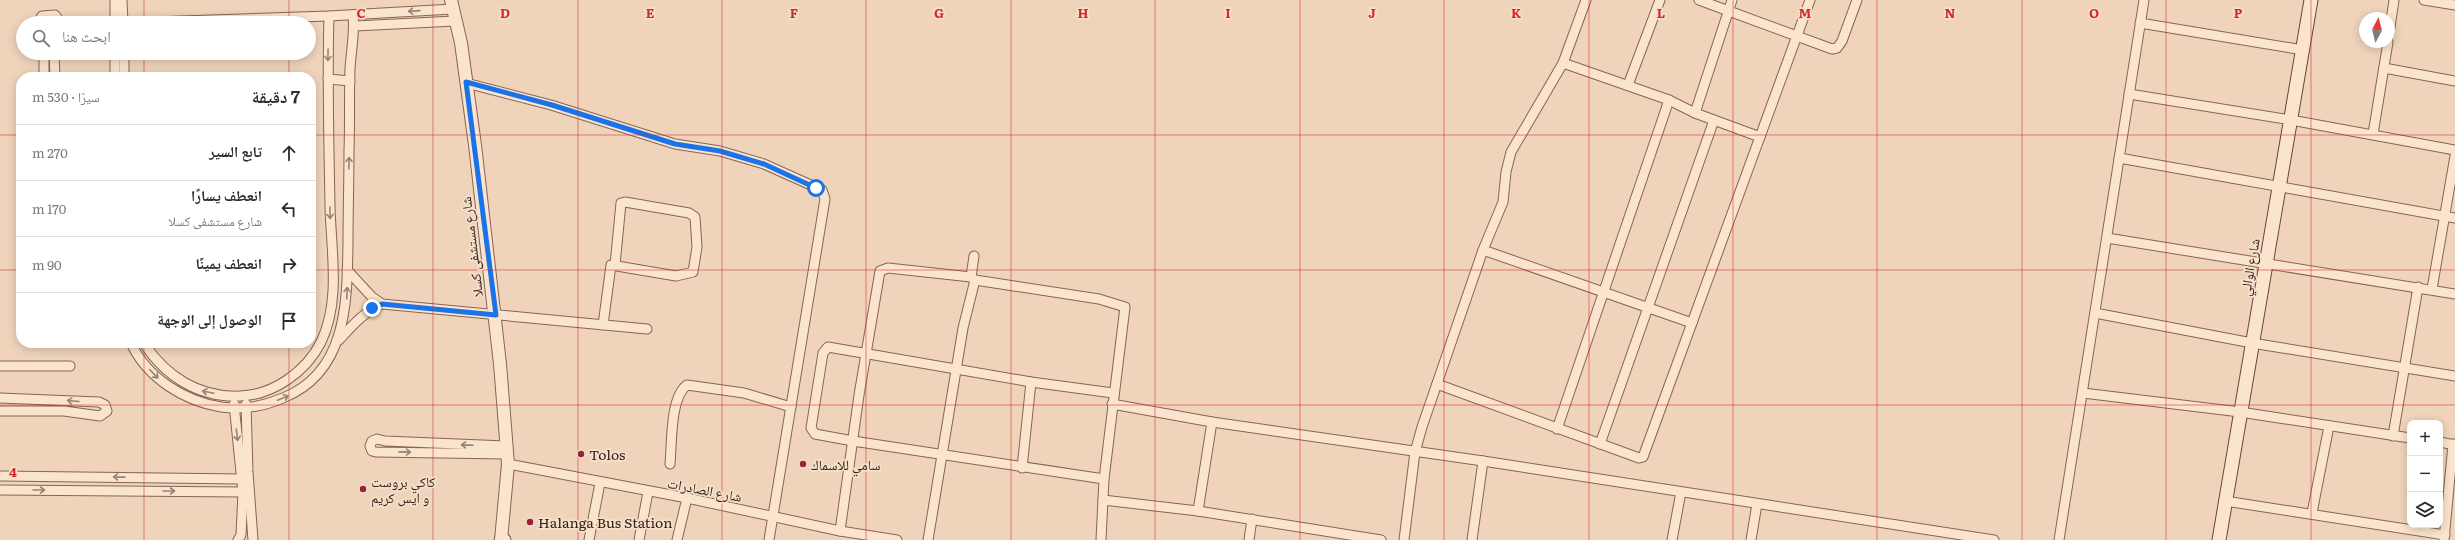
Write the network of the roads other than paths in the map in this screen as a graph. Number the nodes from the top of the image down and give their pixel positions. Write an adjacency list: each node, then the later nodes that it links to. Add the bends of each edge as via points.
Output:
1 (115, 0): 20 (street)
2 (122, 0): 21 (street)
3 (1586, 0): 34 (street)
4 (1660, 0): 44 (street)
5 (1699, 0): 15 (street)
6 (1732, 0): 15 (street)
7 (1810, 0): 27 (street)
8 (1857, 0): 27 (street, via 1837,48 1822,46)
9 (2144, 0): 25 (street)
10 (2311, 0): 29 (main road, شارع الوالي)
11 (2394, 0): 16 (street)
12 (2424, 0): 14 (street)
13 (452, 4): 17 (street, one-way to 17); 24 (street, شارع مستشفى كسلا)
14 (2455, 5)
15 (1728, 11): 27 (street); 47 (street)
16 (2392, 12)
17 (354, 15): 23 (street); 26 (street)
18 (42, 16): 19 (street)
19 (56, 16)
20 (115, 16)
21 (122, 16)
22 (316, 16): 23 (street)
23 (329, 16): 40 (street, one-way to 40)
24 (455, 21): 26 (street); 43 (street, شارع مستشفى كسلا)
25 (2140, 23): 29 (street); 45 (street)
26 (355, 26): 41 (street)
27 (1798, 36): 51 (street)
28 (2387, 48): 35 (street)
29 (2303, 50): 49 (main road, شارع الوالي)
30 (44, 60): 36 (street)
31 (54, 60): 37 (street)
32 (115, 60): 38 (street)
33 (124, 60): 39 (street)
34 (1563, 63): 44 (street); 59 (street, via 1511,152 1503,202)
35 (2384, 68): 42 (street); 50 (street)
36 (44, 72)
37 (55, 72)
38 (116, 72)
39 (124, 72)
40 (328, 79): 41 (street); 90 (street, one-way to 90, via 333,270 331,305 321,341 303,367 284,383)
41 (350, 81): 63 (street, one-way to 41)
42 (2455, 81)
43 (466, 82): 72 (street, شارع مستشفى كسلا); 95 (street, via 552,105 675,144 720,151 756,162 822,190 825,199)
44 (1628, 85): 46 (street)
45 (2129, 94): 49 (street); 54 (street)
46 (1669, 100): 47 (street); 67 (street)
47 (1695, 113): 48 (street)
48 (1714, 120): 51 (street); 70 (street)
49 (2291, 120): 50 (street); 55 (main road, شارع الوالي)
50 (2373, 134): 52 (street)
51 (1760, 137): 73 (street)
52 (2455, 150)
53 (2455, 156): 56 (street)
54 (2119, 158): 55 (street); 58 (street)
55 (2279, 188): 56 (street); 61 (main road, شارع الوالي)
56 (2444, 216): 57 (street); 66 (street)
57 (2455, 218)
58 (2107, 238): 61 (street); 71 (street)
59 (1484, 250): 67 (street); 87 (street)
60 (974, 256): 64 (street)
61 (2266, 263): 65 (street); 77 (main road, شارع الوالي)
62 (611, 265): 62 (street, via 616,265 621,203 689,213 695,217 697,247 693,272 676,276); 74 (street)
63 (348, 270): 69 (street, via 372,297); 76 (street, one-way to 63, via 344,315)
64 (973, 279): 80 (street, via 888,268 880,272); 84 (street); 88 (street, via 1099,299 1125,307)
65 (2418, 287): 66 (street); 83 (street)
66 (2432, 289): 68 (street)
67 (1605, 292): 70 (street); 103 (street)
68 (2455, 294)
69 (382, 304): 72 (street); 76 (street, via 372,308 357,321)
70 (1648, 307): 73 (street); 108 (street)
71 (2095, 313): 77 (street); 89 (street)
72 (496, 315): 74 (street); 111 (street, شارع مستشفى كسلا)
73 (1692, 323): 108 (street, via 1643,457)
74 (603, 325): 75 (street)
75 (647, 329)
76 (337, 343): 96 (street, one-way to 76, via 267,405 291,395 311,381 327,362)
77 (2252, 343): 83 (street); 100 (main road, شارع الوالي)
78 (135, 348): 97 (street, one-way to 97, via 154,375 175,392 194,400)
79 (149, 348): 91 (street, one-way to 79, via 201,390 180,382)
80 (865, 354): 84 (street); 106 (street); 106 (street, via 828,347 824,350 811,428 815,434)
81 (0, 366): 82 (street)
82 (70, 366)
83 (2404, 367): 85 (street); 104 (street)
84 (957, 369): 86 (street); 112 (street)
85 (2455, 376)
86 (1031, 382): 88 (street); 115 (street)
87 (1437, 384): 103 (street); 110 (street)
88 (1113, 393): 94 (street)
89 (2083, 393): 100 (street); 151 (street)
90 (246, 396): 91 (street); 96 (street)
91 (234, 397): 97 (street)
92 (0, 398): 93 (street)
93 (35, 399): 99 (street); 99 (street, one-way to 93, via 90,413 100,416 107,411 105,405 99,402)
94 (1112, 404): 101 (street); 118 (street)
95 (791, 407): 114 (street, via 744,393 687,385 680,390 676,407); 130 (street)
96 (246, 408): 97 (street); 135 (street)
97 (234, 409): 117 (street, one-way to 117)
98 (0, 411): 99 (street)
99 (35, 411)
100 (2240, 412): 102 (street); 126 (main road, شارع الوالي)
101 (1212, 422): 110 (street); 128 (street)
102 (2329, 426): 104 (street); 129 (street)
103 (1557, 429): 108 (street)
104 (2393, 436): 105 (street)
105 (2407, 438)
106 (853, 441): 112 (street); 132 (street)
107 (2443, 442): 109 (street)
108 (1600, 444)
109 (2454, 444): 133 (street)
110 (1415, 452): 113 (street); 146 (street)
111 (507, 455): 111 (street, one-way to 111, via 385,442 377,439 372,441 370,446 372,451 376,452); 119 (street, شارع الصادرات); 136 (street, شارع مستشفى كسلا)
112 (944, 456): 115 (street); 142 (street)
113 (1484, 462): 123 (street); 147 (street)
114 (670, 464)
115 (1022, 468): 118 (street)
116 (0, 476): 117 (street, one-way to 116)
117 (242, 479): 121 (street)
118 (1104, 479): 125 (street)
119 (600, 483): 122 (street, شارع الصادرات); 137 (street)
120 (0, 490): 121 (street, one-way to 121)
121 (243, 492): 134 (street, via 241,536)
122 (648, 492): 124 (street, شارع الصادرات); 138 (street)
123 (1681, 492): 127 (street); 148 (street)
124 (687, 498): 130 (street, شارع الصادرات); 139 (street)
125 (1102, 500): 128 (street); 143 (street)
126 (2225, 501): 129 (street); 152 (main road, شارع الوالي)
127 (1757, 504): 149 (street); 150 (street)
128 (1198, 510): 131 (street)
129 (2312, 513): 133 (street)
130 (773, 517): 132 (street, شارع الصادرات); 140 (street)
131 (1252, 519): 144 (street); 145 (street)
132 (840, 531): 141 (street, شارع الصادرات)
133 (2444, 537)
134 (238, 540)
135 (253, 540)
136 (502, 540)
137 (589, 540)
138 (639, 540)
139 (677, 540)
140 (769, 540)
141 (897, 540)
142 (928, 540)
143 (1101, 540)
144 (1249, 540)
145 (1381, 540)
146 (1404, 540)
147 (1472, 540)
148 (1672, 540)
149 (1752, 540)
150 (1994, 540)
151 (2060, 540)
152 (2219, 540)

